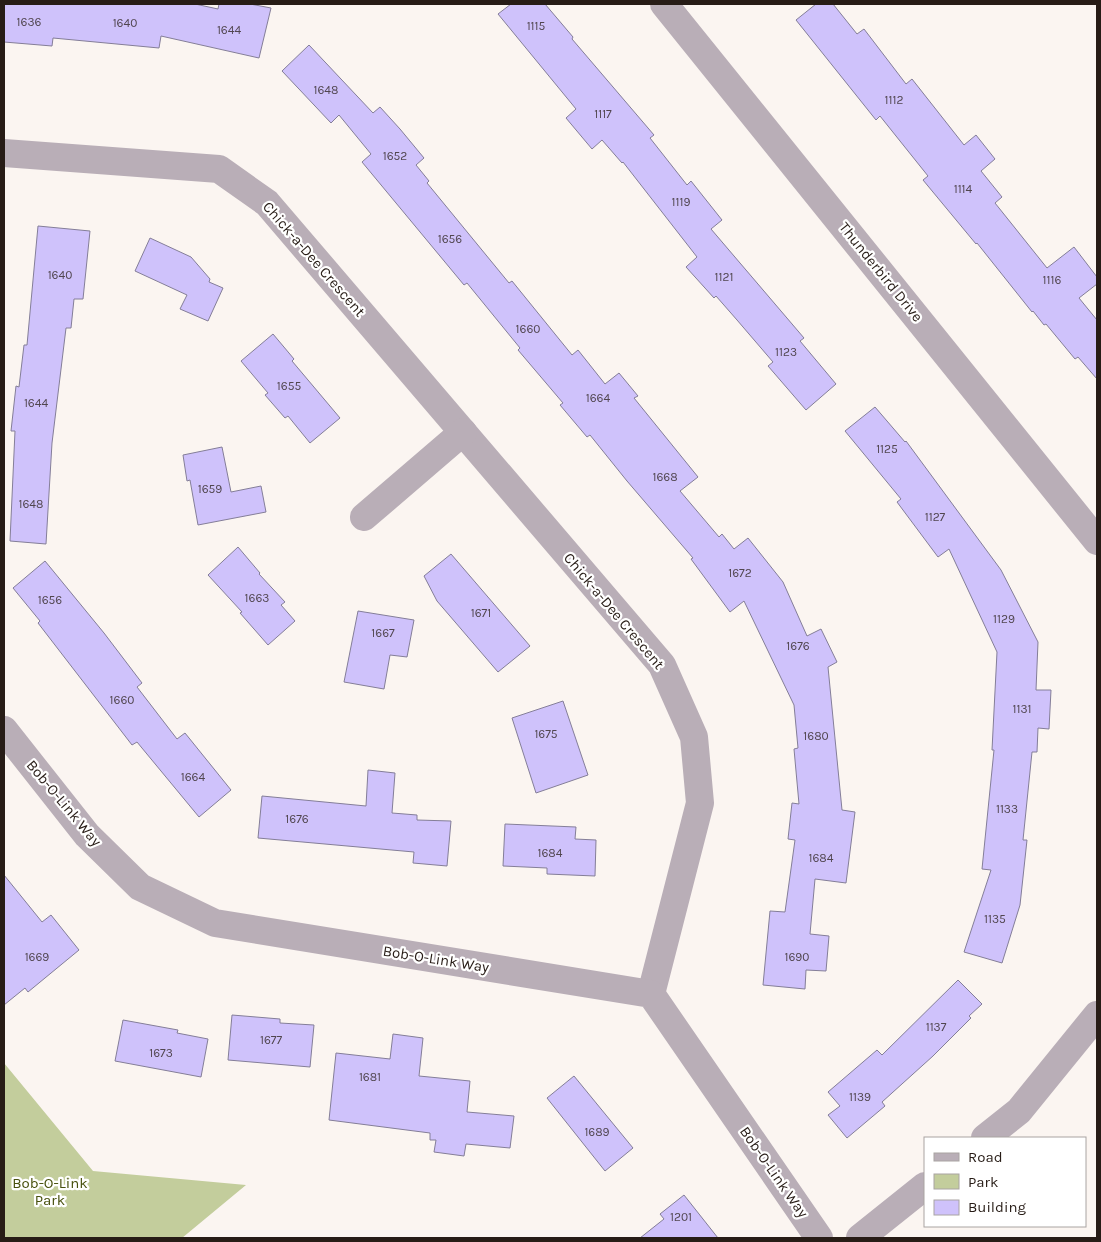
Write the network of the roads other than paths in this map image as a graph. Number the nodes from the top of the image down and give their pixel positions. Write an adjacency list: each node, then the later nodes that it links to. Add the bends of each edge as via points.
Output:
1 (664, 4): 5 (street, Thunderbird Drive)
2 (4, 153): 3 (street, Chick-a-Dee Crescent, via 219,168 267,203)
3 (463, 432): 4 (street); 7 (street, Chick-a-Dee Crescent, via 662,665 694,737 700,803)
4 (364, 517)
5 (1097, 541)
6 (4, 730): 7 (street, Bob-O-Link Way, via 87,835 140,886 215,923)
7 (651, 994): 11 (street, Bob-O-Link Way)
8 (1097, 1014): 9 (street, via 1019,1111)
9 (986, 1137)
10 (924, 1187): 12 (street)
11 (819, 1238)
12 (860, 1238)

